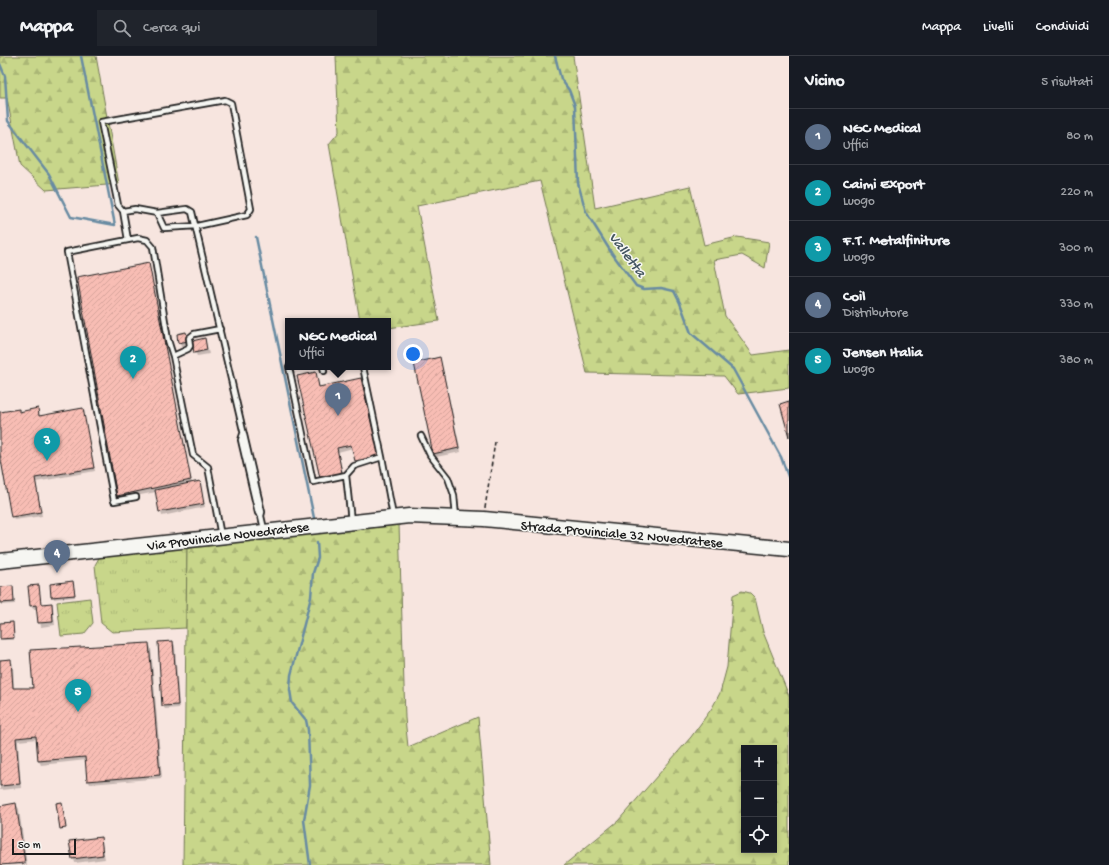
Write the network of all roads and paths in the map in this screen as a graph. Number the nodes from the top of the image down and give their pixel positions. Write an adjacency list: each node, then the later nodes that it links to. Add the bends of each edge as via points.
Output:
1 (123, 212): 2 (lane, via 135,209); 3 (lane, via 118,206 101,122 225,100 231,103 251,209 247,216); 4 (lane)
2 (157, 213): 3 (lane, via 164,228); 3 (lane, via 187,209 192,212)
3 (196, 226): 5 (lane)
4 (128, 240): 6 (lane, via 147,240 153,247 168,340); 13 (lane, via 67,252 114,501)
5 (220, 329): 6 (lane, via 194,334 189,338 188,349); 18 (lane, via 262,512 260,516)
6 (173, 356): 19 (lane, via 192,454 208,467)
7 (290, 370): 12 (lane, via 313,482)
8 (364, 370): 11 (lane)
9 (421, 436): 15 (lane, via 430,455 448,478 454,495)
10 (495, 442): 16 (path)
11 (382, 458): 12 (lane, via 354,466); 14 (lane)
12 (346, 475): 17 (lane)
13 (136, 497)
14 (393, 517): 15 (main road, Via Provinciale Novedratese); 17 (main road, Via Provinciale Novedratese)
15 (456, 518): 16 (main road, Strada Provinciale 32 Novedratese)
16 (484, 519): 20 (main road, Strada Provinciale 32 Novedratese)
17 (351, 521): 18 (main road, Via Provinciale Novedratese)
18 (264, 531): 19 (main road, Via Provinciale Novedratese)
19 (221, 536): 21 (main road, Via Provinciale Novedratese)
20 (788, 549)
21 (0, 561)

